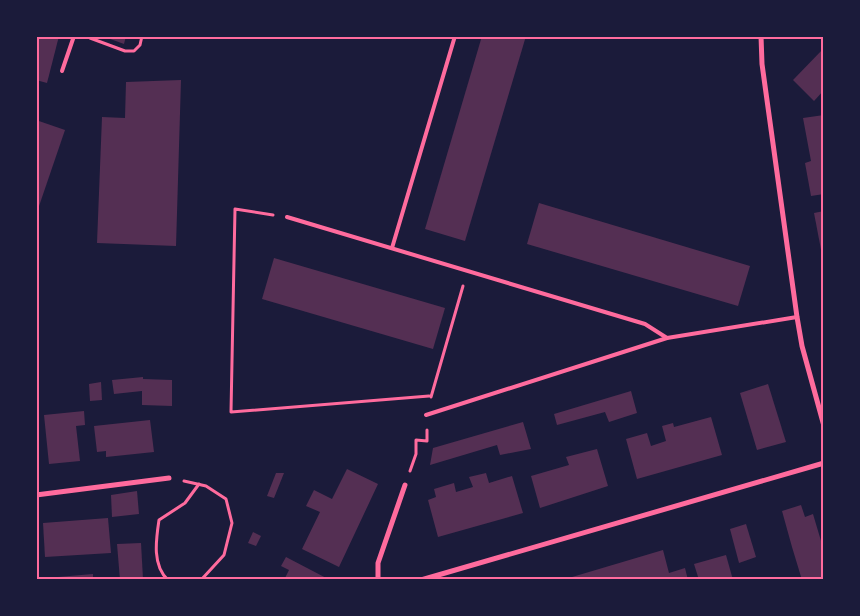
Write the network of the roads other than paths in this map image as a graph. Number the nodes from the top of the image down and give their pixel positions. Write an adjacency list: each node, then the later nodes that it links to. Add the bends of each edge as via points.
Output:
1 (74, 36): 4 (lane)
2 (455, 36): 6 (lane)
3 (760, 36): 7 (street)
4 (62, 72)
5 (287, 217): 6 (lane)
6 (392, 248): 8 (lane, via 645,324)
7 (797, 317): 8 (lane); 10 (street)
8 (667, 338): 9 (lane)
9 (426, 415)
10 (824, 426)
11 (824, 463): 16 (street)
12 (169, 478): 14 (street)
13 (405, 485): 15 (street, via 378,563)
14 (36, 495)
15 (378, 580)
16 (421, 580)

